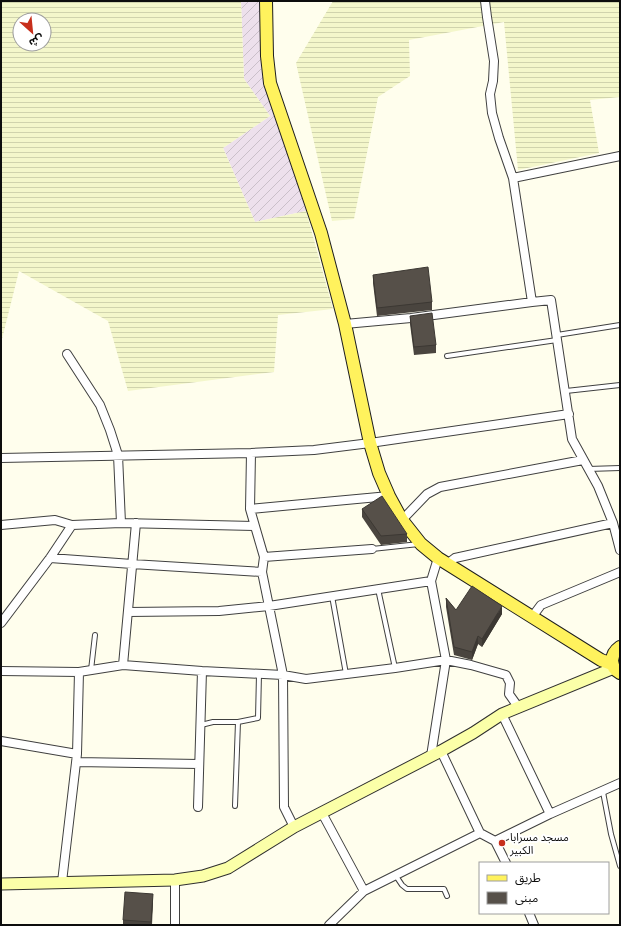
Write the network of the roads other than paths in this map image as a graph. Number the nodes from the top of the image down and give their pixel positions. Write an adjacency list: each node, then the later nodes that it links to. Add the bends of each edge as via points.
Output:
1 (266, 1): 6 (main road, via 266,56 270,83 321,233)
2 (485, 1): 4 (street, via 494,61 490,94 492,113)
3 (620, 156): 4 (street)
4 (513, 178): 5 (street)
5 (532, 302): 6 (street); 8 (street, via 551,300)
6 (345, 324): 14 (main road)
7 (620, 325): 8 (lane)
8 (557, 337): 10 (lane); 12 (street)
9 (67, 354): 16 (street, via 100,405)
10 (447, 356)
11 (620, 385): 12 (lane)
12 (566, 391): 13 (street)
13 (569, 414): 14 (street); 18 (street, via 572,440)
14 (370, 443): 15 (street, via 314,450); 21 (main road)
15 (251, 453): 16 (street); 22 (street)
16 (118, 455): 17 (street); 24 (street)
17 (1, 458)
18 (583, 460): 20 (street); 23 (street, via 440,486 427,494)
19 (620, 468): 20 (lane)
20 (588, 469): 25 (street)
21 (389, 496): 22 (street); 23 (main road)
22 (250, 509): 29 (street)
23 (402, 520): 30 (main road)
24 (121, 523): 26 (street); 28 (street)
25 (613, 523): 32 (street); 35 (street)
26 (136, 524): 29 (street); 36 (street)
27 (1, 525): 28 (street, via 55,520)
28 (72, 525): 34 (street)
29 (254, 526): 33 (street)
30 (421, 544): 31 (lane); 35 (main road)
31 (372, 549): 33 (street)
32 (620, 550)
33 (264, 557): 37 (street)
34 (50, 558): 36 (street); 45 (street)
35 (443, 561): 39 (street); 44 (main road)
36 (132, 564): 37 (street); 43 (street)
37 (262, 572): 42 (street)
38 (620, 572): 44 (street, via 541,605)
39 (431, 581): 40 (street); 48 (street)
40 (378, 589): 41 (street); 50 (lane)
41 (332, 596): 42 (street); 57 (lane)
42 (269, 606): 43 (street, via 220,611); 58 (street)
43 (128, 612): 49 (street)
44 (532, 617): 51 (main road)
45 (1, 623)
46 (96, 635): 52 (lane)
47 (620, 647): 51 (main road, via 613,654)
48 (446, 660): 50 (street); 59 (street, via 506,675 510,682 509,694); 65 (street)
49 (124, 665): 52 (street); 54 (street)
50 (395, 668): 57 (street)
51 (615, 668): 59 (street)
52 (91, 670): 55 (street)
53 (1, 671): 55 (street)
54 (202, 671): 56 (street); 62 (street)
55 (79, 672): 66 (street)
56 (259, 674): 58 (street); 61 (lane, via 258,718)
57 (346, 674): 58 (street, via 306,679)
58 (283, 675): 74 (street, via 284,807)
59 (519, 708): 60 (street)
60 (502, 714): 64 (street); 73 (street)
61 (238, 722): 62 (lane); 70 (lane)
62 (201, 724): 67 (street)
63 (1, 741): 66 (street)
64 (442, 751): 65 (street); 75 (street)
65 (431, 756): 72 (street)
66 (76, 758): 67 (street); 81 (street)
67 (199, 764): 71 (street)
68 (620, 784): 69 (street)
69 (603, 792): 73 (street); 78 (lane)
70 (235, 806)
71 (198, 807)
72 (322, 813): 74 (street); 83 (street)
73 (550, 814): 76 (street)
74 (294, 827): 80 (street, via 228,868 203,876)
75 (480, 833): 76 (street); 79 (street)
76 (495, 842): 77 (street)
77 (505, 862)
78 (620, 866)
79 (396, 875): 83 (street); 84 (lane, via 402,886 407,889 444,889)
80 (174, 880): 81 (street); 86 (street)
81 (62, 882): 82 (street)
82 (1, 884)
83 (364, 891): 87 (street)
84 (447, 896)
85 (529, 914): 88 (street)
86 (175, 925)
87 (329, 925)
88 (534, 925)

